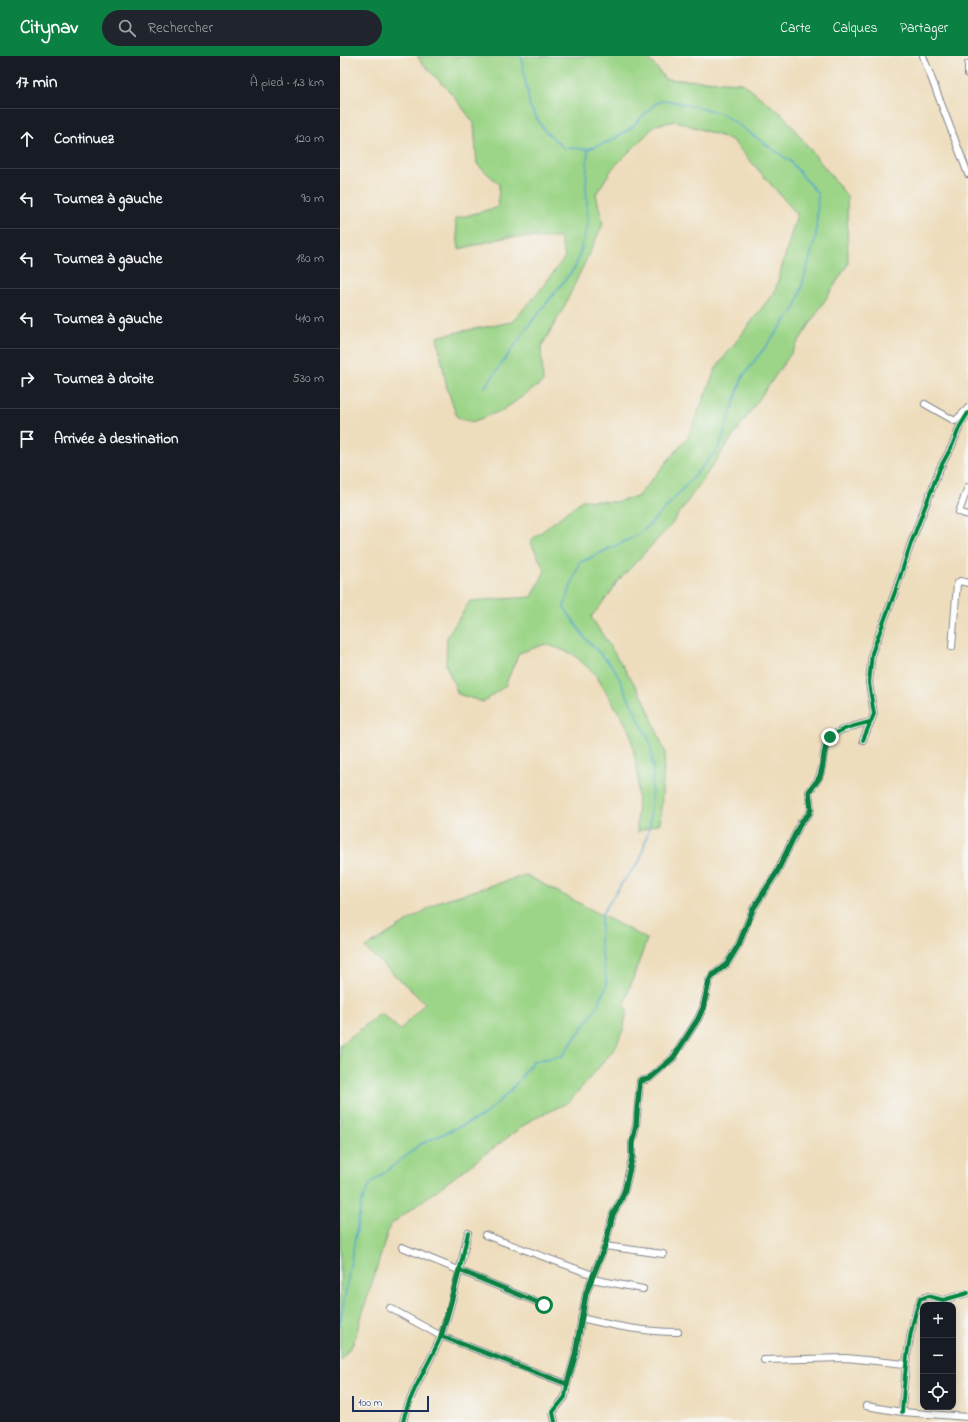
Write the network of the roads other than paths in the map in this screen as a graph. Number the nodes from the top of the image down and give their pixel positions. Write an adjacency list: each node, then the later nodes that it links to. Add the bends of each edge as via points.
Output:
1 (923, 56): 4 (street)
2 (968, 64): 3 (street)
3 (968, 74)
4 (965, 158): 5 (street)
5 (968, 174)
6 (925, 404): 7 (street, via 955,421)
7 (968, 408)
8 (968, 413): 13 (street, via 931,490 874,647 869,683 874,716)
9 (968, 487): 10 (street, via 959,512)
10 (968, 515)
11 (968, 582): 12 (street, via 960,581 957,584)
12 (952, 647)
13 (870, 722): 14 (street); 17 (street, via 841,730 830,737 824,751 819,778 809,792 809,814 801,822 777,872 753,909 739,944 727,964 709,981 698,1019 673,1058 649,1079 640,1081 632,1158 625,1189 613,1214)
14 (863, 740)
15 (468, 1232): 20 (street)
16 (485, 1235): 21 (street)
17 (605, 1246): 19 (street); 21 (street)
18 (402, 1247): 20 (street)
19 (663, 1254)
20 (459, 1270): 24 (street); 28 (street)
21 (592, 1277): 22 (street); 26 (street)
22 (643, 1289)
23 (968, 1293): 30 (street, via 943,1300 928,1296 921,1298)
24 (544, 1305)
25 (390, 1308): 28 (street)
26 (581, 1318): 27 (street, via 646,1331); 31 (street, via 575,1356)
27 (678, 1332)
28 (441, 1336): 31 (street); 35 (street)
29 (764, 1360): 30 (street, via 846,1358)
30 (905, 1364): 33 (street)
31 (567, 1384): 36 (street, via 565,1397 553,1412)
32 (866, 1406): 33 (street)
33 (902, 1412): 34 (street)
34 (968, 1417)
35 (403, 1422)
36 (555, 1422)

